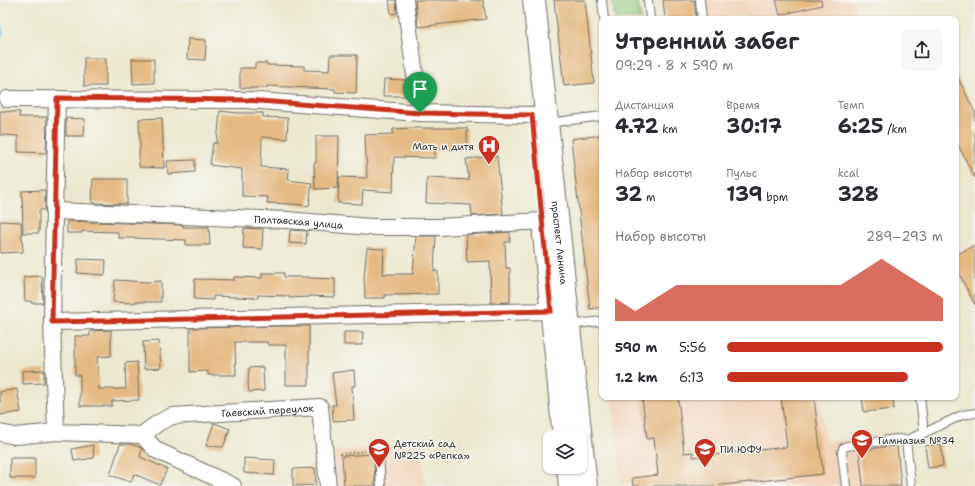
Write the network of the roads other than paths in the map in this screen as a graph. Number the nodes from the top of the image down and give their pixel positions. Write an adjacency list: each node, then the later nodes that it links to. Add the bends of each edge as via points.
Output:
1 (405, 0): 12 (street)
2 (520, 0): 14 (main road, проспект Ленина)
3 (534, 0): 14 (main road, проспект Ленина)
4 (602, 0): 7 (lane)
5 (648, 0): 8 (lane)
6 (700, 0): 9 (lane)
7 (604, 16)
8 (650, 16)
9 (702, 16)
10 (57, 98): 11 (street); 12 (street, via 245,100); 15 (street)
11 (7, 99)
12 (420, 113): 14 (street)
13 (599, 116): 14 (lane)
14 (540, 119): 16 (main road, проспект Ленина); 20 (main road, проспект Ленина)
15 (54, 210): 16 (street, Полтавская улица, via 287,220 370,227 439,227); 19 (street)
16 (543, 221): 17 (main road, проспект Ленина)
17 (551, 311): 19 (street); 23 (main road, проспект Ленина)
18 (599, 321): 20 (lane)
19 (52, 322): 24 (street)
20 (569, 325): 35 (main road, проспект Ленина)
21 (920, 400): 25 (lane)
22 (975, 413): 25 (lane, via 962,415)
23 (563, 430)
24 (56, 432): 26 (street, via 15,436); 27 (street)
25 (924, 433): 28 (lane)
26 (0, 434)
27 (142, 435): 31 (street, via 156,450); 32 (street, Гаевский переулок, via 172,416 320,407)
28 (906, 440): 36 (lane, via 896,439 843,448); 37 (lane)
29 (377, 452): 33 (lane)
30 (569, 474): 34 (main road)
31 (234, 486)
32 (328, 486)
33 (381, 486)
34 (570, 486)
35 (586, 486)
36 (846, 486)
37 (911, 486)

